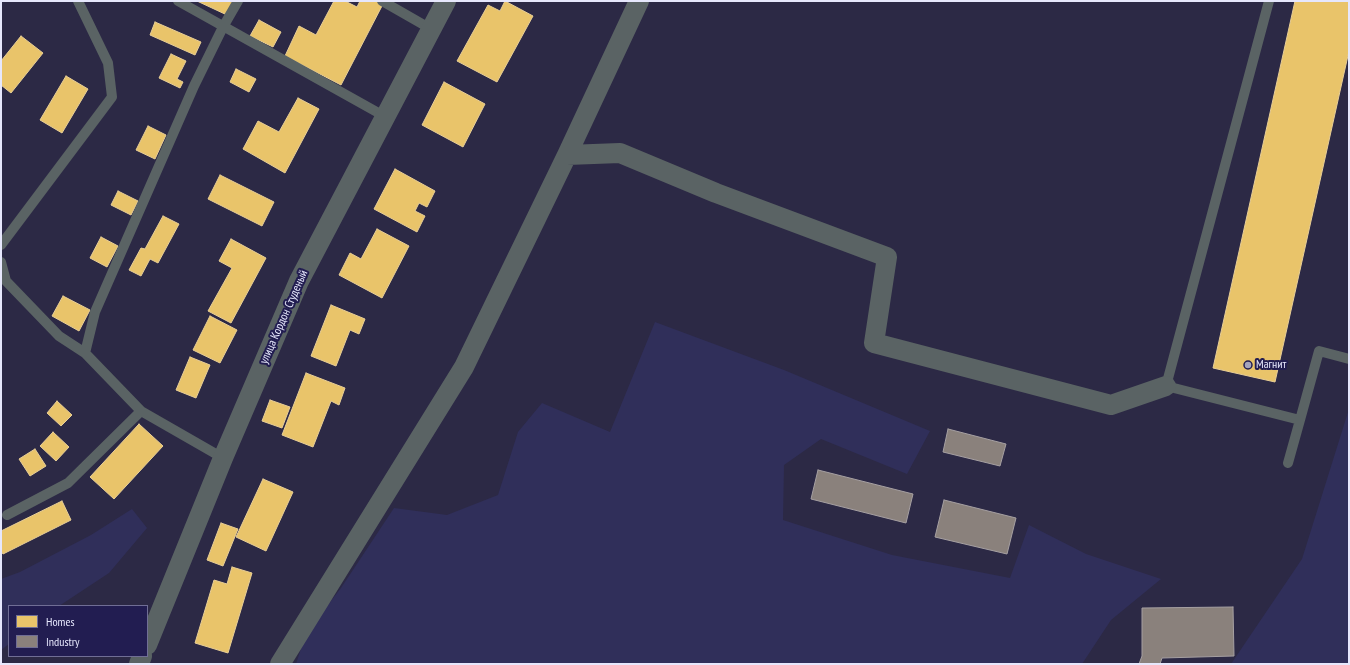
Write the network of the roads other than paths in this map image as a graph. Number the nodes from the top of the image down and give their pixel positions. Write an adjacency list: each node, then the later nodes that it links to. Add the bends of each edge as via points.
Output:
1 (78, 1): 12 (lane, via 108,63 112,97)
2 (178, 1): 8 (lane)
3 (238, 1): 8 (lane)
4 (382, 1): 9 (lane)
5 (446, 1): 9 (street, улица Кордон Студеный)
6 (639, 1): 11 (street)
7 (1269, 1): 16 (lane)
8 (223, 26): 10 (lane); 14 (lane, via 95,312)
9 (432, 29): 10 (street, улица Кордон Студеный)
10 (384, 116): 19 (street, улица Кордон Студеный, via 299,281)
11 (567, 155): 16 (street, via 620,153 716,193 887,257 874,343 1111,405); 23 (street, via 464,367)
12 (1, 245)
13 (1, 262): 14 (lane, via 6,281 59,336)
14 (85, 353): 17 (lane)
15 (1349, 359): 18 (lane, via 1319,351)
16 (1166, 386): 18 (lane)
17 (141, 411): 19 (lane); 21 (lane, via 68,483)
18 (1300, 420): 20 (lane)
19 (223, 458): 22 (street, улица Кордон Студеный)
20 (1288, 464)
21 (7, 515)
22 (148, 643)
23 (280, 664)

